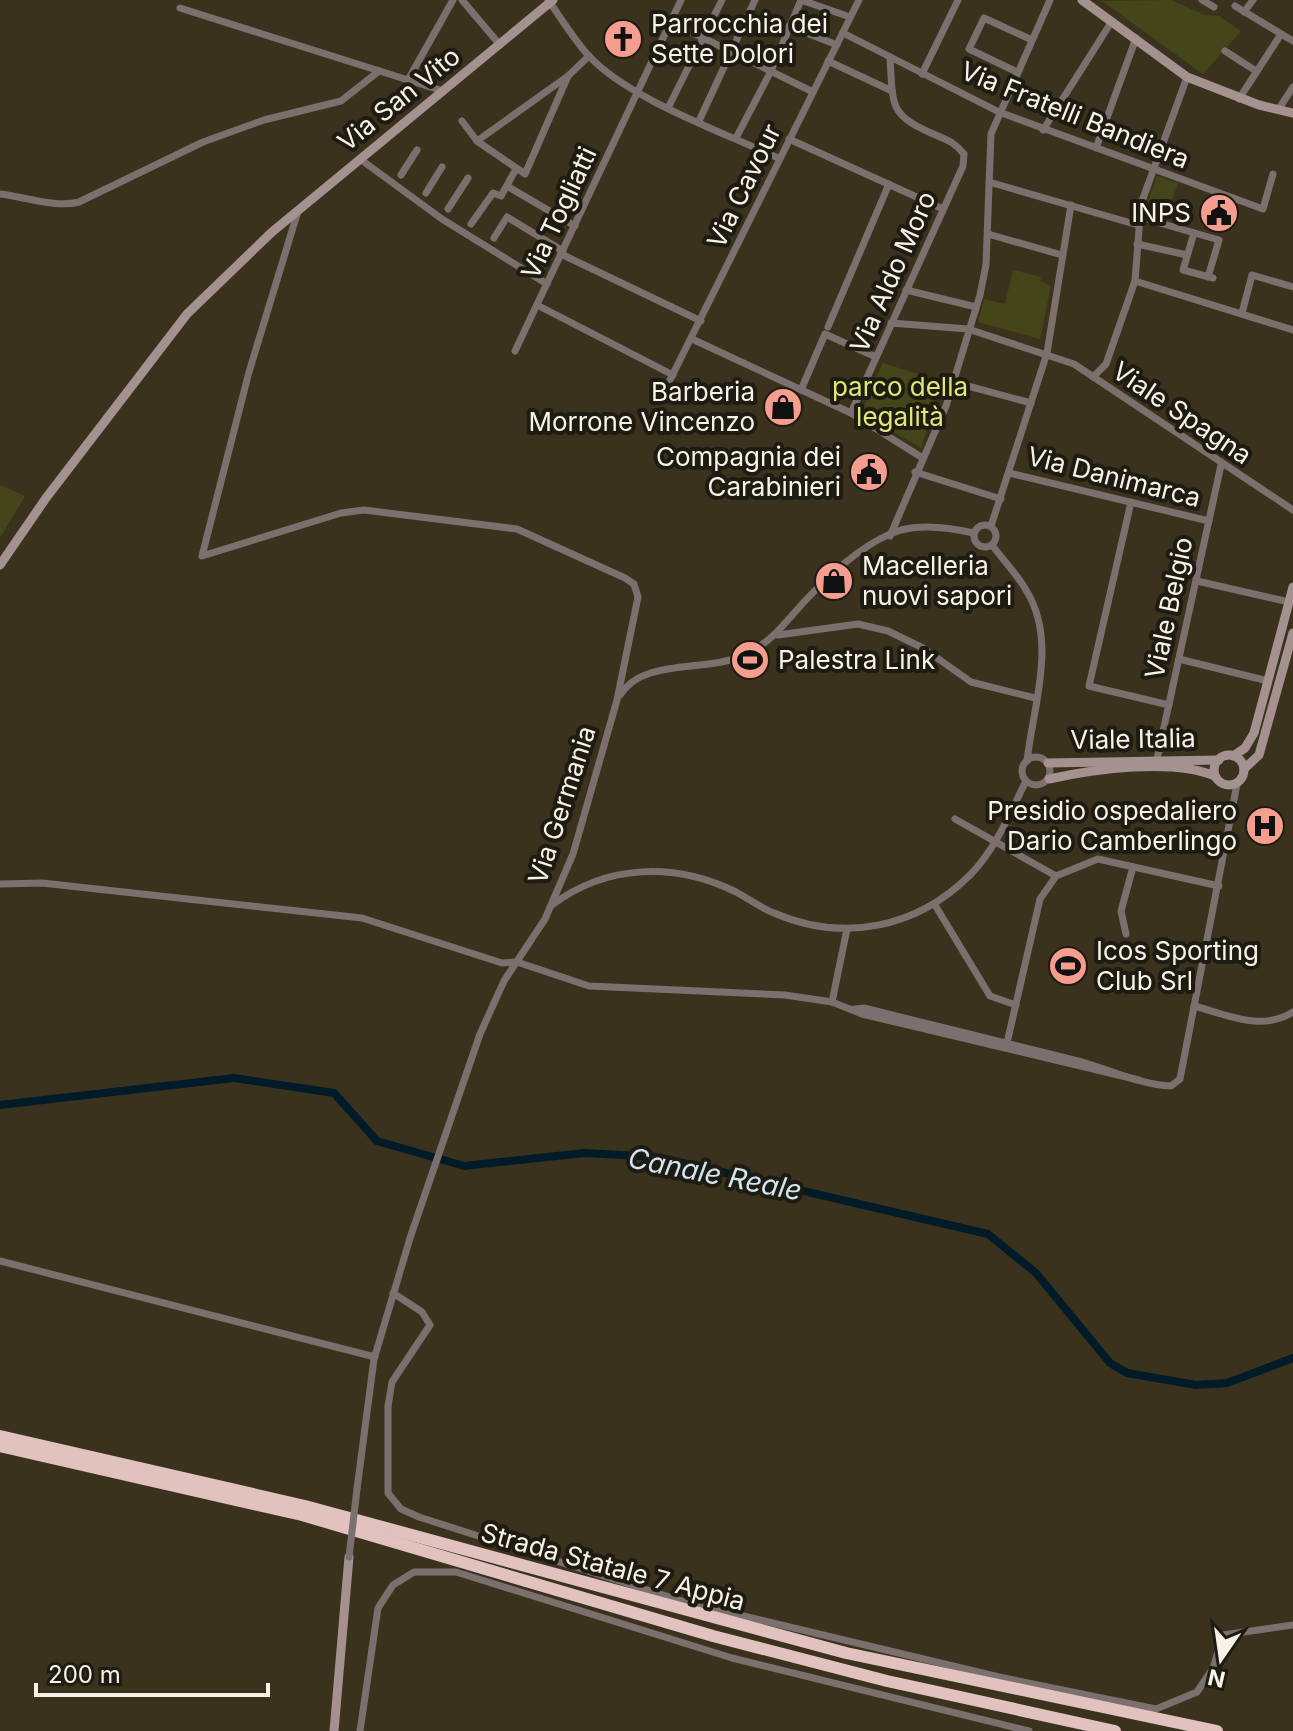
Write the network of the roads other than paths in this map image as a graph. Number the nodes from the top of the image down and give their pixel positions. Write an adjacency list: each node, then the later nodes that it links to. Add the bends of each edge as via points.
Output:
1 (453, 0): 42 (street)
2 (462, 0): 28 (street)
3 (681, 0): 20 (street, Via Togliatti)
4 (722, 0): 24 (street)
5 (755, 0): 30 (street)
6 (859, 0): 18 (street, Via Cavour)
7 (958, 0): 39 (street)
8 (1050, 0): 26 (street)
9 (1082, 0): 19 (street)
10 (1202, 0): 15 (street)
11 (1253, 0): 17 (street)
12 (550, 1): 28 (street, Via San Vito); 32 (street)
13 (807, 1): 18 (street); 21 (street)
14 (1235, 6): 17 (street)
15 (1214, 7)
16 (180, 8): 35 (street)
17 (1244, 12): 23 (street)
18 (850, 17): 22 (street, Via Cavour)
19 (1112, 21): 25 (street); 55 (street)
20 (671, 22): 24 (street); 45 (street, Via Togliatti)
21 (789, 26): 29 (street); 36 (street)
22 (843, 33): 29 (street, Via Cavour); 33 (street, Via Fratelli Bandiera)
23 (1281, 34): 27 (street); 37 (street)
24 (703, 37): 30 (street); 49 (street)
25 (1136, 38): 41 (street); 59 (street)
26 (1032, 40): 38 (street); 38 (street, via 984,18 969,49)
27 (1293, 41)
28 (500, 45): 44 (street, Via San Vito)
29 (837, 45): 34 (street, Via Cavour)
30 (732, 50): 36 (street); 54 (street)
31 (1225, 51): 37 (street)
32 (589, 56): 40 (street); 45 (street)
33 (890, 57): 39 (street, Via Fratelli Bandiera); 46 (street, Via Aldo Moro)
34 (828, 61): 46 (street); 47 (street, Via Cavour)
35 (379, 71): 42 (street); 73 (street, via 341,101 203,142 79,202 64,206)
36 (771, 71): 47 (street); 56 (street)
37 (1256, 71): 48 (street)
38 (1017, 72): 51 (street)
39 (922, 74): 51 (street, Via Fratelli Bandiera)
40 (568, 76): 58 (street); 64 (street, via 525,174)
41 (1187, 77): 48 (street); 65 (street)
42 (408, 80): 44 (street)
43 (1293, 87): 50 (street)
44 (443, 91): 62 (street, Via San Vito)
45 (638, 91): 49 (street); 80 (street, Via Togliatti)
46 (892, 91): 76 (street, Via Aldo Moro, via 898,114 956,144 964,154)
47 (813, 92): 57 (street, Via Cavour)
48 (1239, 99): 50 (street)
49 (669, 106): 54 (street)
50 (1278, 110): 52 (street)
51 (999, 112): 55 (street, Via Fratelli Bandiera); 69 (street, via 991,134)
52 (1293, 113)
53 (462, 121): 58 (street)
54 (699, 121): 56 (street)
55 (1043, 130): 59 (street, Via Fratelli Bandiera)
56 (736, 138): 61 (street)
57 (789, 139): 61 (street, Via Cavour); 70 (street)
58 (477, 141): 64 (street)
59 (1096, 148): 65 (street, Via Fratelli Bandiera)
60 (417, 150): 67 (street)
61 (778, 158): 95 (street, Via Cavour)
62 (360, 159): 77 (street, Via San Vito); 89 (street, via 442,219)
63 (442, 167): 72 (street)
64 (516, 169): 71 (street)
65 (1154, 169): 66 (street, Via Fratelli Bandiera, via 1263,209); 78 (street)
66 (1273, 174)
67 (401, 175)
68 (468, 178): 75 (street)
69 (989, 182): 74 (street); 82 (street)
70 (889, 184): 76 (street); 97 (street)
71 (507, 186): 79 (street, via 501,196 493,193); 80 (street)
72 (426, 193)
73 (0, 194)
74 (1071, 205): 78 (street); 86 (street)
75 (448, 209)
76 (943, 209): 91 (street, Via Aldo Moro)
77 (298, 210): 123 (street, Via San Vito, via 187,314); 132 (street, Via Germania, via 202,556 364,510 530,534 634,584 638,597)
78 (1139, 221): 81 (street); 84 (street)
79 (471, 224)
80 (575, 226): 85 (street, Via Togliatti)
81 (1194, 233): 87 (street); 87 (street, via 1219,240 1210,278 1183,270)
82 (988, 234): 86 (street); 93 (street)
83 (494, 238): 85 (street, via 507,217)
84 (1137, 244): 87 (street); 88 (street)
85 (562, 252): 89 (street, Via Togliatti); 95 (street)
86 (1062, 255): 102 (street)
87 (1187, 255)
88 (1135, 281): 94 (street); 105 (street, via 1106,364)
89 (547, 284): 92 (street, Via Togliatti)
90 (1293, 287): 94 (street, via 1252,275)
91 (906, 290): 93 (street); 96 (street, Via Aldo Moro)
92 (537, 305): 101 (street, Via Togliatti); 104 (street)
93 (976, 307): 98 (street)
94 (1242, 313): 99 (street)
95 (701, 321): 100 (street, Via Cavour)
96 (891, 323): 98 (street, Viale Spagna); 103 (street, Via Aldo Moro)
97 (828, 327)
98 (968, 329): 102 (street, Viale Spagna); 106 (street)
99 (1293, 330)
100 (692, 339): 104 (street, Via Cavour); 108 (street)
101 (515, 351)
102 (1047, 353): 105 (street, Viale Spagna); 109 (street)
103 (876, 357): 108 (street, via 825,334); 110 (street, Via Aldo Moro)
104 (673, 375): 107 (street, Via Cavour)
105 (1093, 377): 112 (street, Viale Spagna)
106 (953, 382): 109 (street); 111 (street)
107 (665, 390)
108 (801, 390): 110 (street)
109 (1031, 403): 114 (street)
110 (851, 413): 111 (street)
111 (921, 457): 113 (street)
112 (1221, 465): 117 (street, Viale Spagna); 118 (street, Viale Belgio)
113 (915, 472): 115 (street); 121 (street)
114 (1009, 473): 115 (street); 116 (street, Via Danimarca)
115 (1001, 499): 119 (street)
116 (1131, 502): 118 (street, Via Danimarca); 133 (street, via 1089,686)
117 (1293, 510)
118 (1209, 521): 124 (street, Viale Belgio)
119 (991, 526): 120 (street, via 982,525); 122 (street, via 997,533)
120 (974, 533): 121 (street, via 930,528); 122 (street, via 978,544)
121 (890, 536): 128 (street, via 836,572)
122 (992, 545): 131 (street, via 1027,590 1037,613 1043,658)
123 (0, 565)
124 (1197, 581): 126 (street); 129 (street, Viale Belgio)
125 (1293, 587): 126 (street)
126 (1289, 602): 130 (street)
127 (1293, 633): 139 (street, via 1259,755)
128 (778, 635): 131 (street, via 858,624 888,631 971,682); 132 (street, via 714,665 645,673 627,684)
129 (1179, 659): 130 (street); 133 (street, Viale Belgio)
130 (1268, 681): 134 (street, via 1254,733)
131 (1035, 698): 137 (street)
132 (617, 700): 151 (street, Via Germania, via 583,825)
133 (1169, 705): 135 (street, Viale Belgio)
134 (1233, 756): 136 (street); 139 (street)
135 (1157, 759): 136 (street, Viale Italia); 138 (street, Viale Italia)
136 (1219, 760): 140 (street)
137 (1027, 761): 138 (street, via 1036,757); 142 (street, via 1022,769)
138 (1048, 763): 141 (street)
139 (1244, 769): 143 (street)
140 (1215, 776): 141 (street, Viale Italia, via 1198,769 1089,770); 143 (street, via 1226,785)
141 (1049, 779): 142 (street, via 1036,786)
142 (1026, 781): 145 (street)
143 (1237, 784): 149 (street)
144 (955, 819): 145 (street)
145 (995, 842): 147 (street); 150 (street, via 971,874)
146 (1133, 867): 147 (street, via 1098,859); 149 (street); 153 (street, via 1121,911)
147 (1056, 876): 156 (street, via 1040,899)
148 (0, 884): 154 (street, via 42,883 362,918 502,963)
149 (1219, 886): 157 (street)
150 (935, 905): 152 (street, via 902,921); 156 (street, via 990,996)
151 (551, 906): 152 (street, via 579,885 607,875 676,873 735,892 793,920); 154 (street, Via Germania)
152 (847, 929): 155 (street)
153 (1126, 934)
154 (517, 962): 155 (street, via 552,976 618,990 785,995); 163 (street, Via Germania, via 480,1034)
155 (832, 1002): 158 (street)
156 (1016, 1005): 160 (street)
157 (1194, 1006): 159 (street, via 1255,1022 1277,1023); 161 (street, via 1180,1079 1171,1086)
158 (855, 1009): 160 (street); 161 (street)
159 (1293, 1012)
160 (1007, 1043): 161 (street)
161 (1139, 1080)
162 (0, 1261): 164 (street)
163 (393, 1293): 164 (street, Via Germania); 170 (street, via 422,1312 430,1325 392,1382 388,1406 388,1493 401,1509 419,1517 714,1609 1156,1709 1197,1692 1213,1668 1223,1635)
164 (375, 1357): 169 (street, Via Germania, bridge)
165 (0, 1429): 167 (highway)
166 (0, 1436): 167 (highway, Strada Statale 7 Appia)
167 (44, 1445): 175 (highway, Strada Statale 7 Appia, via 305,1506 846,1653)
168 (0, 1448): 174 (highway, Strada Statale 7 Appia, via 302,1515 728,1640)
169 (349, 1557): 171 (street)
170 (1293, 1625)
171 (334, 1731)
172 (360, 1731): 173 (street, via 378,1608 393,1585 414,1572 456,1572 732,1658)
173 (1029, 1731)
174 (1115, 1731)
175 (1217, 1731)

